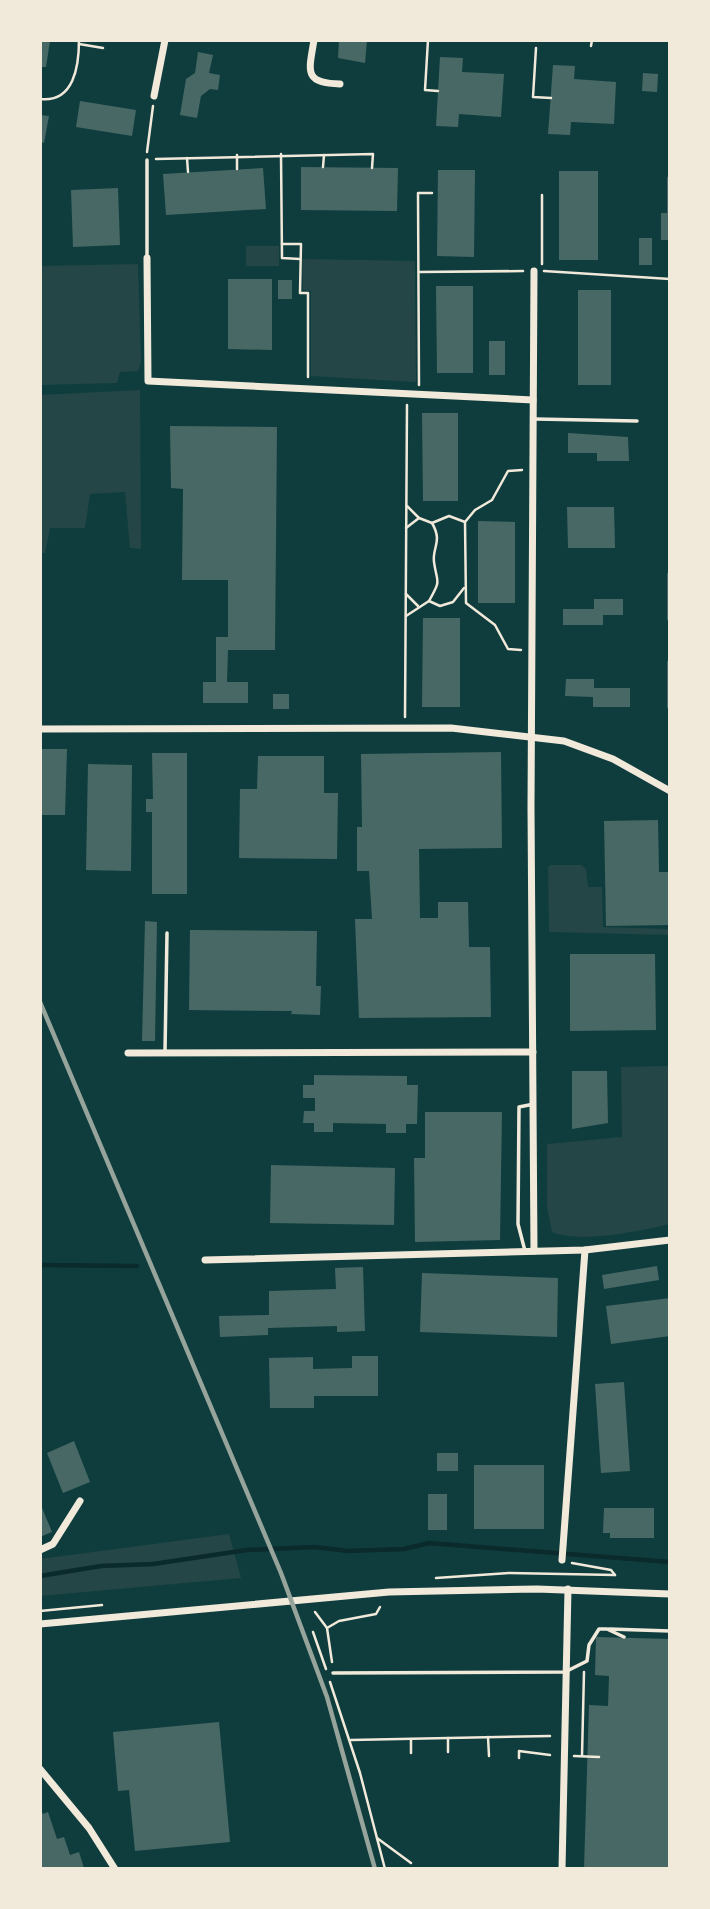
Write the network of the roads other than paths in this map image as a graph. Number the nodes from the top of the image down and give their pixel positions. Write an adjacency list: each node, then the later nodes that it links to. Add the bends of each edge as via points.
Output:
1 (165, 40): 4 (street)
2 (314, 40): 3 (street, via 309,66 312,77)
3 (340, 85)
4 (154, 96)
5 (147, 160): 6 (lane)
6 (146, 258): 8 (street, via 148,381)
7 (538, 271): 8 (street)
8 (533, 400): 9 (street)
9 (533, 419): 10 (lane); 12 (street)
10 (637, 421)
11 (40, 729): 12 (street, via 405,727)
12 (531, 736): 13 (street, via 564,741 613,759); 16 (street)
13 (670, 791)
14 (167, 933): 15 (lane)
15 (164, 1052): 16 (street); 17 (street)
16 (533, 1052): 18 (street)
17 (128, 1053)
18 (534, 1104): 21 (lane, via 519,1107 518,1224); 22 (street)
19 (670, 1240): 20 (street)
20 (585, 1250): 22 (street); 26 (street)
21 (525, 1251): 22 (street); 23 (street)
22 (534, 1251)
23 (205, 1260)
24 (80, 1501): 25 (street, via 53,1544)
25 (40, 1550)
26 (562, 1560)
27 (568, 1589): 28 (street); 29 (street, via 389,1592); 33 (street)
28 (670, 1594)
29 (40, 1624)
30 (607, 1629): 31 (lane); 32 (lane); 33 (lane, via 598,1629 584,1665)
31 (670, 1630)
32 (624, 1637)
33 (565, 1672): 34 (lane); 37 (street)
34 (333, 1673)
35 (40, 1769): 36 (street, via 89,1828)
36 (115, 1869)
37 (562, 1869)

